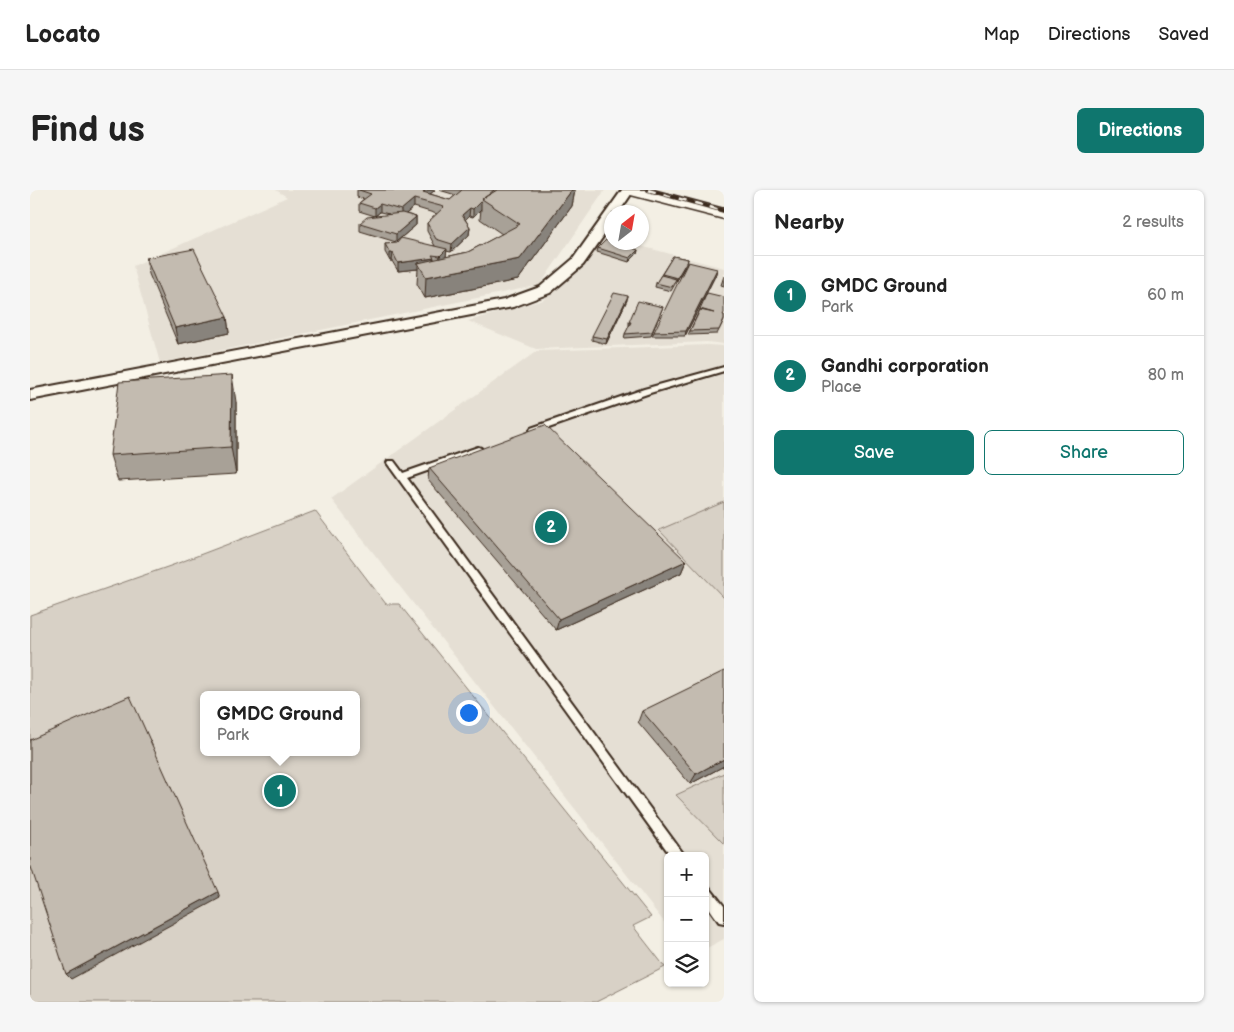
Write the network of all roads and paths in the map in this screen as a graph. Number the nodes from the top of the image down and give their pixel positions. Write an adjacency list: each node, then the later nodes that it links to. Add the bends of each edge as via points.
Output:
1 (628, 190): 4 (street)
2 (633, 190): 6 (main road)
3 (659, 190): 5 (main road)
4 (618, 205)
5 (724, 207)
6 (724, 214)
7 (604, 225): 9 (street, via 578,262 545,290 508,304)
8 (724, 369): 10 (lane, via 647,391)
9 (30, 395)
10 (529, 432)
11 (484, 448): 13 (lane)
12 (391, 463): 13 (lane)
13 (401, 477): 14 (lane)
14 (676, 852)
15 (709, 896): 16 (lane)
16 (724, 917)

